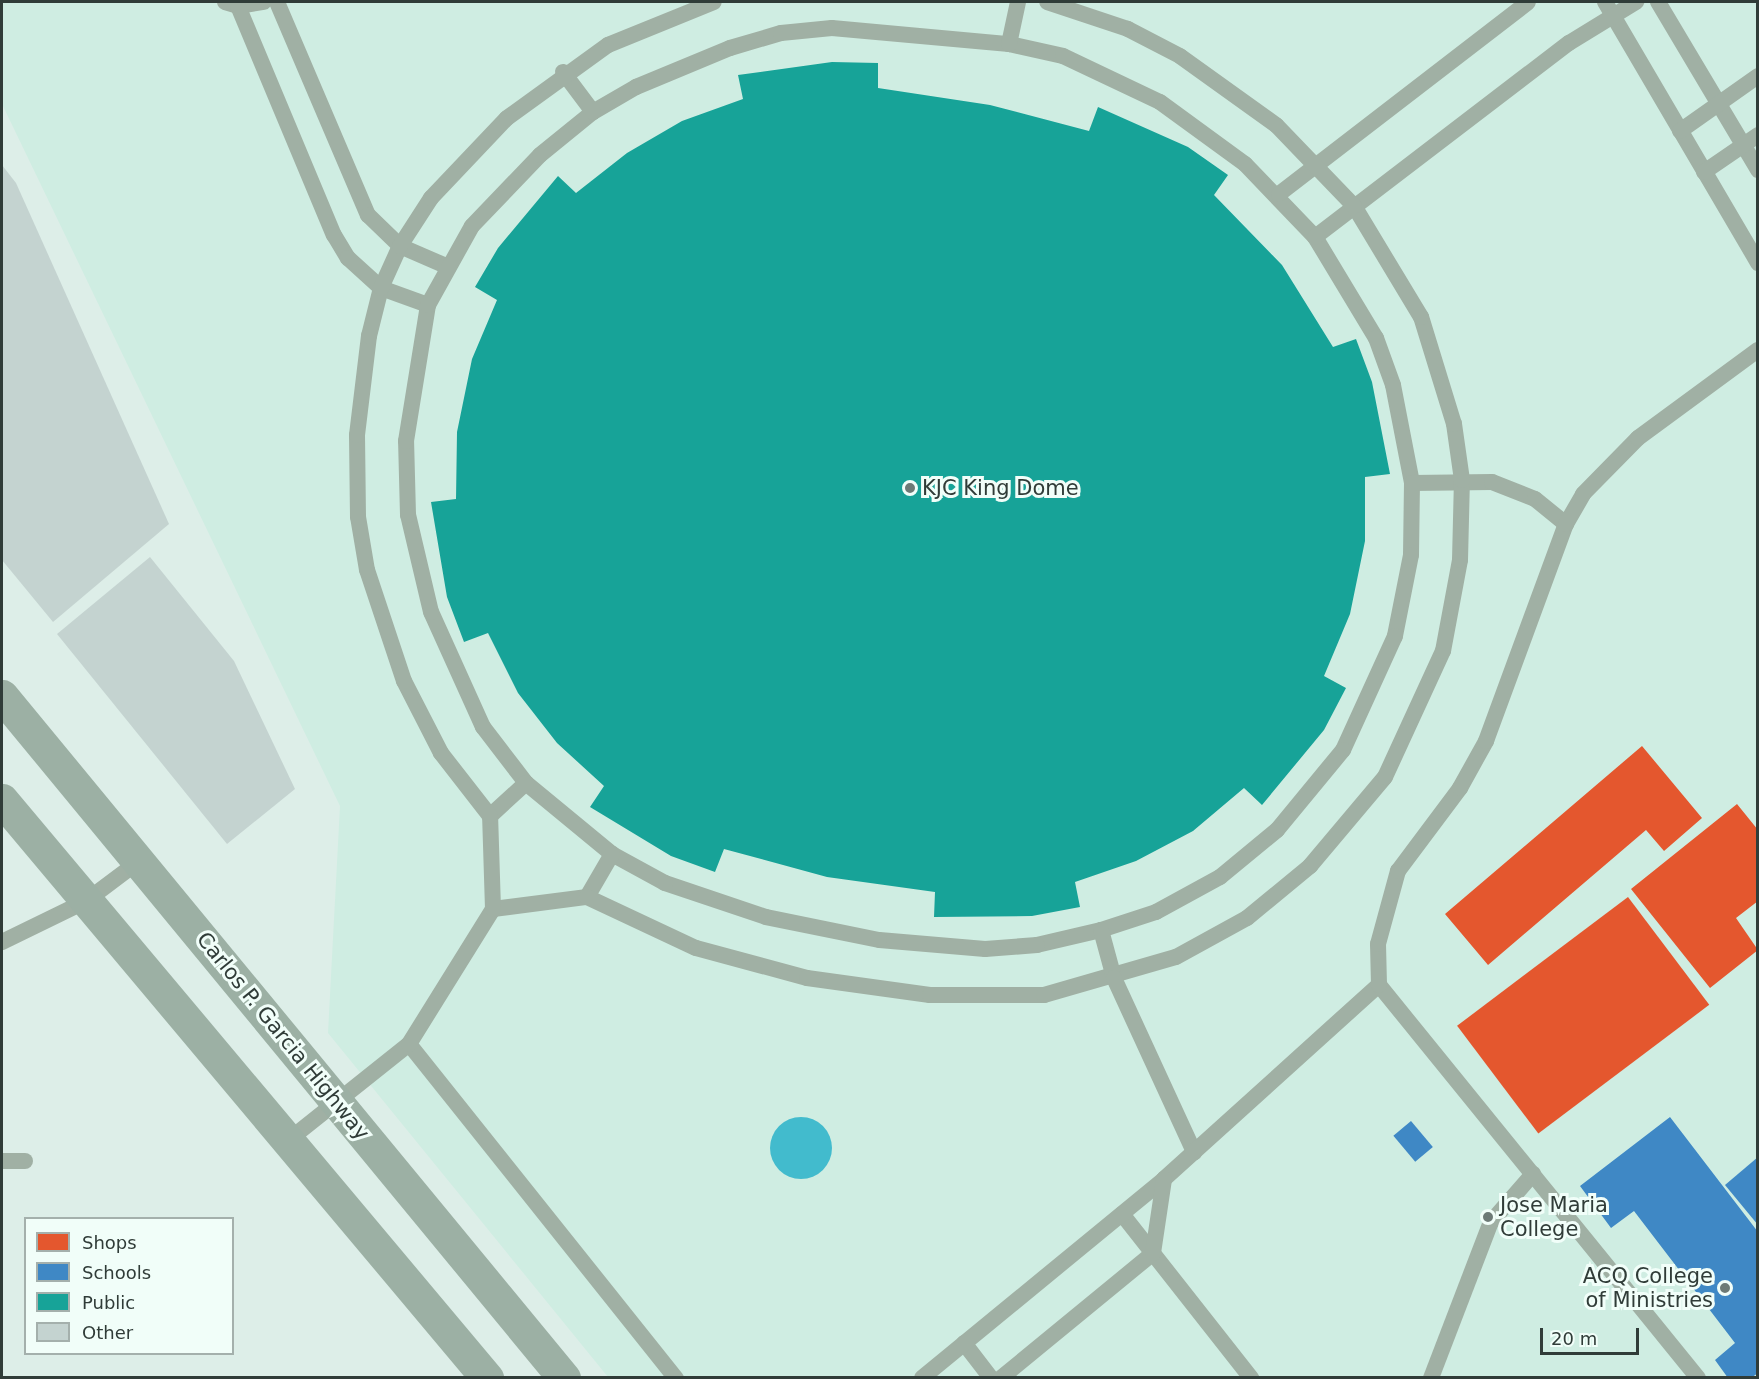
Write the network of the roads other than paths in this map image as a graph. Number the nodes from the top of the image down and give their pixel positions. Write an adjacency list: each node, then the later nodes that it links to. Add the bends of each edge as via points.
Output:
1 (264, 2): 9 (lane)
2 (277, 2): 25 (lane, via 358,194 381,233)
3 (714, 2): 12 (lane, via 608,45)
4 (1018, 2): 11 (lane)
5 (1047, 2): 19 (lane, via 1128,29 1180,56 1276,125)
6 (1528, 2): 19 (lane)
7 (1636, 2): 10 (lane)
8 (1658, 2): 14 (lane)
9 (232, 4): 28 (lane, via 334,235 348,258)
10 (1609, 9): 16 (lane); 23 (lane)
11 (1009, 44): 15 (lane, via 886,30 781,33 683,66); 22 (lane, via 1063,56 1160,102)
12 (563, 72): 15 (lane); 25 (lane, via 466,158)
13 (1758, 76): 14 (lane)
14 (1720, 107): 16 (lane); 18 (lane)
15 (593, 112): 27 (lane, via 503,190)
16 (1680, 131): 21 (lane)
17 (1758, 135): 18 (lane)
18 (1744, 147): 20 (lane); 21 (lane)
19 (1316, 162): 22 (lane); 23 (lane)
20 (1758, 170)
21 (1704, 172): 26 (lane)
22 (1279, 194): 24 (lane)
23 (1354, 206): 24 (lane); 31 (lane, via 1421,317 1449,402)
24 (1315, 237): 32 (lane, via 1376,338 1401,414)
25 (400, 246): 27 (lane); 28 (lane)
26 (1758, 263)
27 (446, 266): 29 (lane)
28 (381, 288): 29 (lane); 37 (lane, via 369,336 357,435 358,517 367,570 404,681 441,753)
29 (428, 304): 35 (lane, via 406,441 416,562 449,660 483,727)
30 (1758, 350): 33 (lane, via 1608,464)
31 (1462, 480): 32 (lane); 33 (lane, via 1518,489); 45 (lane, via 1460,560 1443,651 1385,777 1311,866 1247,918 1176,957)
32 (1412, 483): 43 (lane, via 1411,555 1395,636 1343,750 1277,830 1220,877 1156,912)
33 (1566, 524): 46 (lane, via 1486,741 1460,788 1398,871 1389,893 1378,944)
34 (2, 696): 39 (highway, Carlos P. Garcia Highway)
35 (526, 783): 37 (lane); 38 (lane)
36 (2, 800): 41 (highway)
37 (490, 816): 42 (lane)
38 (612, 854): 40 (lane); 43 (lane, via 712,900 879,940 985,949 1037,945)
39 (139, 861): 41 (lane); 48 (highway, Carlos P. Garcia Highway)
40 (587, 897): 42 (lane); 45 (lane, via 696,948 872,989 985,999 1044,995)
41 (86, 901): 44 (lane); 49 (highway)
42 (493, 909): 47 (lane)
43 (1101, 930): 45 (lane)
44 (2, 942)
45 (1114, 978): 50 (lane)
46 (1379, 985): 50 (lane); 53 (lane)
47 (409, 1044): 48 (lane); 60 (lane)
48 (337, 1101): 49 (lane); 59 (highway, Carlos P. Garcia Highway)
49 (290, 1139): 58 (highway)
50 (1194, 1152): 54 (lane)
51 (2, 1161): 52 (lane)
52 (25, 1161)
53 (1533, 1174): 65 (lane, via 1491,1222); 66 (lane)
54 (1164, 1179): 55 (lane); 56 (lane)
55 (1122, 1214): 56 (lane); 57 (lane)
56 (1153, 1253): 63 (lane); 64 (lane)
57 (964, 1343): 61 (lane); 62 (lane)
58 (487, 1377)
59 (564, 1377)
60 (676, 1377)
61 (922, 1377)
62 (991, 1377)
63 (1001, 1377)
64 (1251, 1377)
65 (1431, 1377)
66 (1698, 1377)

